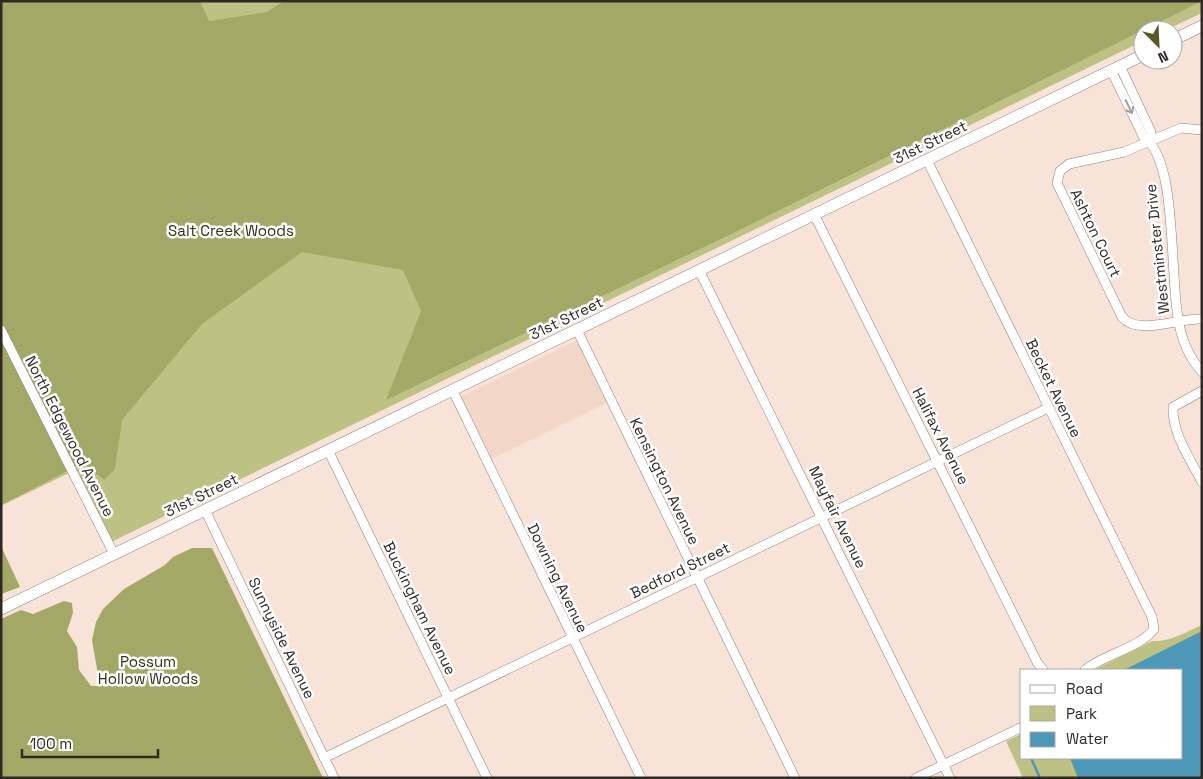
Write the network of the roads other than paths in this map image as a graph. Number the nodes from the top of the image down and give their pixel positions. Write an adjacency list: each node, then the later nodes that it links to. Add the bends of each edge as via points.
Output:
1 (1202, 26): 2 (main road)
2 (1183, 35)
3 (1133, 60): 4 (main road, 31st Street)
4 (1115, 68): 6 (street, Westminster Drive, via 1143,136); 7 (main road, 31st Street)
5 (1202, 130): 6 (street, via 1181,128)
6 (1150, 141): 11 (street, Westminster Drive, via 1161,168 1168,200); 11 (street, Ashton Court, via 1124,152 1068,164 1060,171 1057,183 1127,323 1139,327)
7 (927, 160): 8 (main road, 31st Street); 17 (street, Becket Avenue)
8 (814, 214): 9 (main road, 31st Street); 19 (street, Halifax Avenue)
9 (700, 270): 13 (main road, 31st Street); 22 (street, Mayfair Avenue)
10 (1202, 319): 11 (street, Ashton Court)
11 (1179, 320): 14 (street, Westminster Drive, via 1182,339)
12 (1, 330): 23 (street, North Edgewood Avenue)
13 (576, 330): 15 (main road, 31st Street); 24 (street, Kensington Avenue)
14 (1202, 372)
15 (452, 389): 18 (main road, 31st Street); 26 (street, Downing Avenue)
16 (1202, 391): 20 (street, via 1173,406 1172,414 1174,426)
17 (1048, 408): 19 (street, Bedford Street); 28 (street, Becket Avenue, via 1152,617 1154,628 1145,638)
18 (328, 450): 21 (main road, 31st Street); 29 (street, Buckingham Avenue)
19 (938, 461): 22 (street, Bedford Street); 27 (street, Halifax Avenue)
20 (1202, 482)
21 (205, 510): 23 (main road, 31st Street); 31 (street, Sunnyside Avenue)
22 (823, 517): 24 (street, Bedford Street); 32 (street, Mayfair Avenue)
23 (114, 554): 25 (main road, 31st Street)
24 (697, 578): 26 (street, Bedford Street); 36 (street, Kensington Avenue)
25 (1, 609)
26 (572, 638): 29 (street, Bedford Street); 35 (street, Downing Avenue)
27 (1042, 669)
28 (1086, 669)
29 (448, 698): 31 (street, Bedford Street); 34 (street, Buckingham Avenue)
30 (1020, 728): 32 (street)
31 (324, 758): 33 (street, Sunnyside Avenue)
32 (944, 765): 37 (street); 38 (street, Mayfair Avenue)
33 (334, 778)
34 (487, 778)
35 (641, 778)
36 (796, 778)
37 (916, 778)
38 (950, 778)

